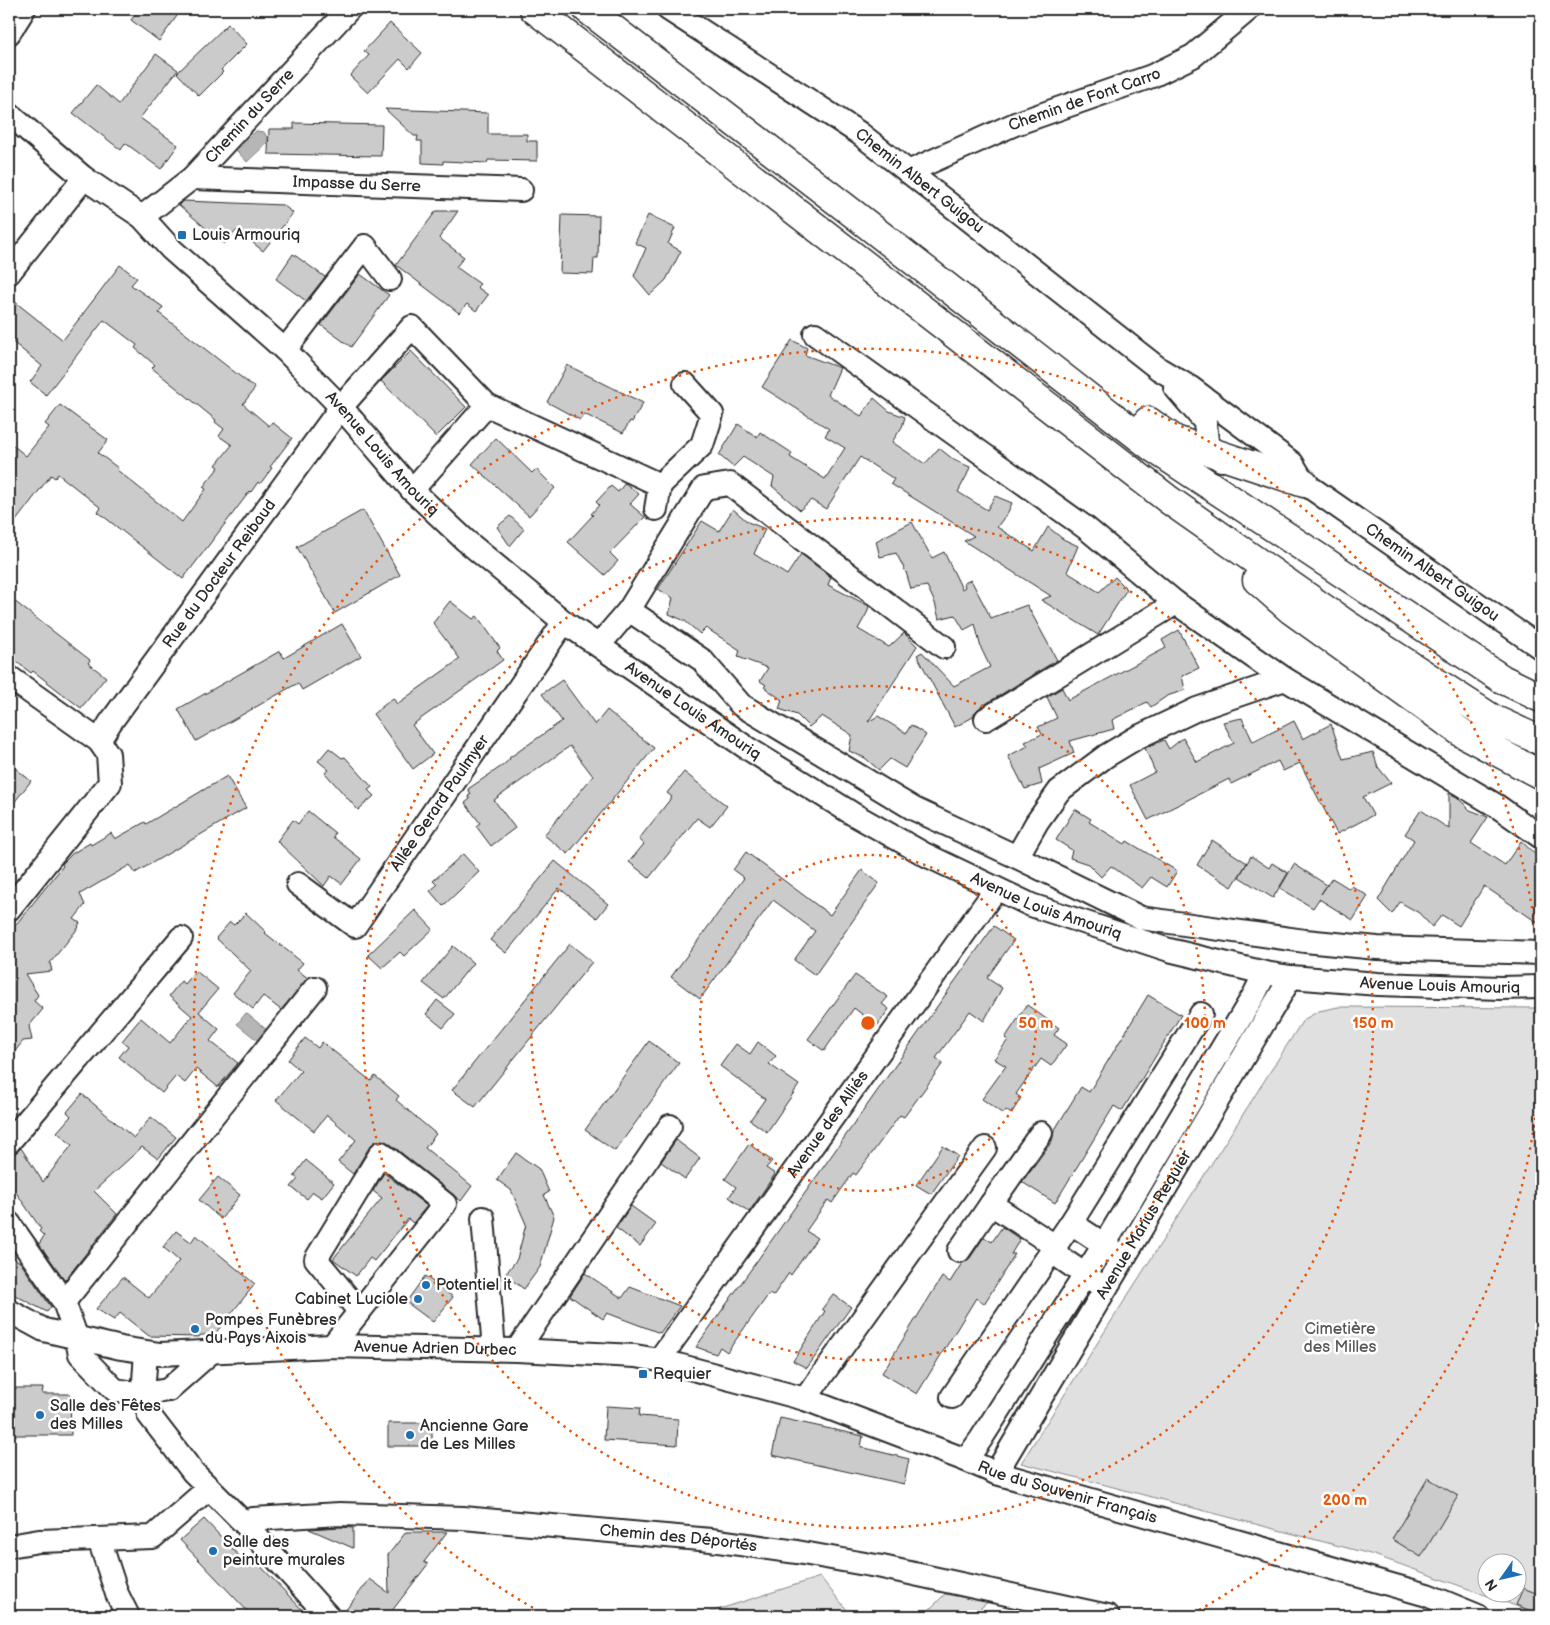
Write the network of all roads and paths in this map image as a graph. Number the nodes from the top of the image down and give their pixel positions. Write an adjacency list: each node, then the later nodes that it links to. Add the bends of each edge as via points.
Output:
1 (24, 9): 7 (street)
2 (350, 9): 11 (street, Chemin du Serre)
3 (534, 9): 27 (highway)
4 (587, 9): 13 (highway)
5 (668, 9): 9 (street, Chemin Albert Guigou, via 859,133)
6 (1249, 9): 9 (street, Chemin de Font Carro, via 1193,56 1152,76 1015,124)
7 (9, 33)
8 (9, 114): 10 (street, Avenue Louis Amouriq)
9 (908, 172): 19 (street, Chemin Albert Guigou)
10 (84, 178): 14 (street, Avenue Louis Amouriq); 15 (street)
11 (192, 178): 12 (street, Impasse du Serre); 14 (street, Chemin du Serre)
12 (521, 190)
13 (855, 215): 23 (highway, via 1006,312 1175,440); 37 (highway, via 1152,447 1502,679)
14 (142, 217): 18 (street, Avenue Louis Amouriq, via 171,249)
15 (9, 273)
16 (390, 279): 18 (street, via 365,246)
17 (816, 334): 29 (street, via 1086,528)
18 (285, 350): 22 (street, Avenue Louis Amouriq)
19 (1159, 369): 23 (street, Chemin Albert Guigou, via 1205,422); 26 (street, Chemin Albert Guigou, via 1292,463)
20 (685, 384): 24 (street, via 712,414 702,444)
21 (487, 405): 22 (street, Rue du Docteur Reibaud, via 412,327); 24 (street); 25 (street)
22 (341, 407): 25 (street, Avenue Louis Amouriq); 39 (street, Rue du Docteur Reibaud)
23 (1208, 451): 26 (highway)
24 (660, 485): 28 (street)
25 (412, 490): 31 (street, Avenue Louis Amouriq, via 465,540)
26 (1313, 490): 34 (street, Chemin Albert Guigou)
27 (1169, 500): 40 (highway, via 1346,624 1493,719); 41 (highway, via 1291,610 1462,733)
28 (656, 509)
29 (1176, 603): 36 (street); 38 (street)
30 (629, 610): 32 (street); 33 (street, via 704,488 730,484); 43 (street, via 702,660 741,705 914,809)
31 (564, 622): 32 (street, Avenue Louis Amouriq); 44 (street, Allée Gerard Paulmyer, via 354,926)
32 (599, 645): 45 (street, Avenue Louis Amouriq, via 747,748 853,814)
33 (944, 647)
34 (1541, 648)
35 (9, 677): 39 (street)
36 (1285, 679): 42 (street, via 1496,806); 43 (street, via 1197,709 1106,756 1059,791)
37 (1541, 698)
38 (986, 719)
39 (99, 741): 46 (street, via 108,754 110,783)
40 (1541, 742)
41 (1541, 774)
42 (1541, 837)
43 (1017, 857): 48 (street, via 1141,918 1377,948)
44 (298, 884)
45 (996, 889): 49 (street, Avenue Louis Amouriq, via 1100,929 1168,950); 77 (street, Avenue des Alliés)
46 (9, 909)
47 (181, 938): 56 (street)
48 (1541, 953)
49 (1265, 973): 50 (street, Avenue Louis Amouriq); 62 (street, Avenue Marius Requier)
50 (1291, 977): 51 (street, Avenue Louis Amouriq, via 1378,984); 65 (street, Avenue Marius Requier)
51 (1541, 987)
52 (315, 988): 68 (street)
53 (1200, 1014): 61 (street)
54 (670, 1126): 74 (street)
55 (1041, 1133): 58 (street)
56 (9, 1142)
57 (985, 1148): 81 (street)
58 (992, 1204): 63 (street); 64 (street)
59 (483, 1218): 73 (street)
60 (9, 1223): 68 (street)
61 (1071, 1223): 62 (street); 63 (street)
62 (1104, 1245): 65 (street); 66 (street, Avenue Marius Requier)
63 (1054, 1249): 66 (street); 80 (street)
64 (958, 1251)
65 (1125, 1257): 67 (street, Avenue Marius Requier)
66 (1085, 1275): 67 (street); 83 (street, Avenue Marius Requier)
67 (1106, 1288): 84 (street, Avenue Marius Requier)
68 (64, 1302): 71 (street)
69 (9, 1311): 71 (street, Avenue Adrien Durbec, via 44,1330)
70 (360, 1311): 70 (street, via 445,1204 381,1153 316,1259); 72 (street)
71 (76, 1336): 75 (street, Avenue Adrien Durbec); 79 (street, via 80,1354 114,1390)
72 (332, 1346): 73 (street, Avenue Adrien Durbec); 76 (street, Avenue Adrien Durbec)
73 (494, 1350): 74 (street, Avenue Adrien Durbec)
74 (517, 1350): 77 (street, Avenue Adrien Durbec)
75 (146, 1353): 76 (street, Avenue Adrien Durbec); 78 (street); 79 (street)
76 (210, 1353): 78 (street)
77 (659, 1360): 81 (street, Rue du Souvenir Français)
78 (168, 1390): 79 (street); 82 (street, via 165,1409)
79 (144, 1394): 82 (street, via 150,1415)
80 (952, 1397)
81 (805, 1399): 83 (street, Rue du Souvenir Français)
82 (168, 1437): 85 (street)
83 (966, 1460): 84 (street, Rue du Souvenir Français)
84 (996, 1473): 92 (street, Rue du Souvenir Français, via 1427,1595)
85 (209, 1488): 86 (street); 87 (street, via 153,1537)
86 (245, 1524): 90 (street); 91 (street, Chemin des Déportés, via 253,1519 340,1514 463,1518 711,1540 882,1567)
87 (99, 1539): 88 (street, via 39,1541); 89 (street, via 117,1594)
88 (9, 1546)
89 (128, 1616)
90 (328, 1616)
91 (1108, 1616)
92 (1478, 1616)

